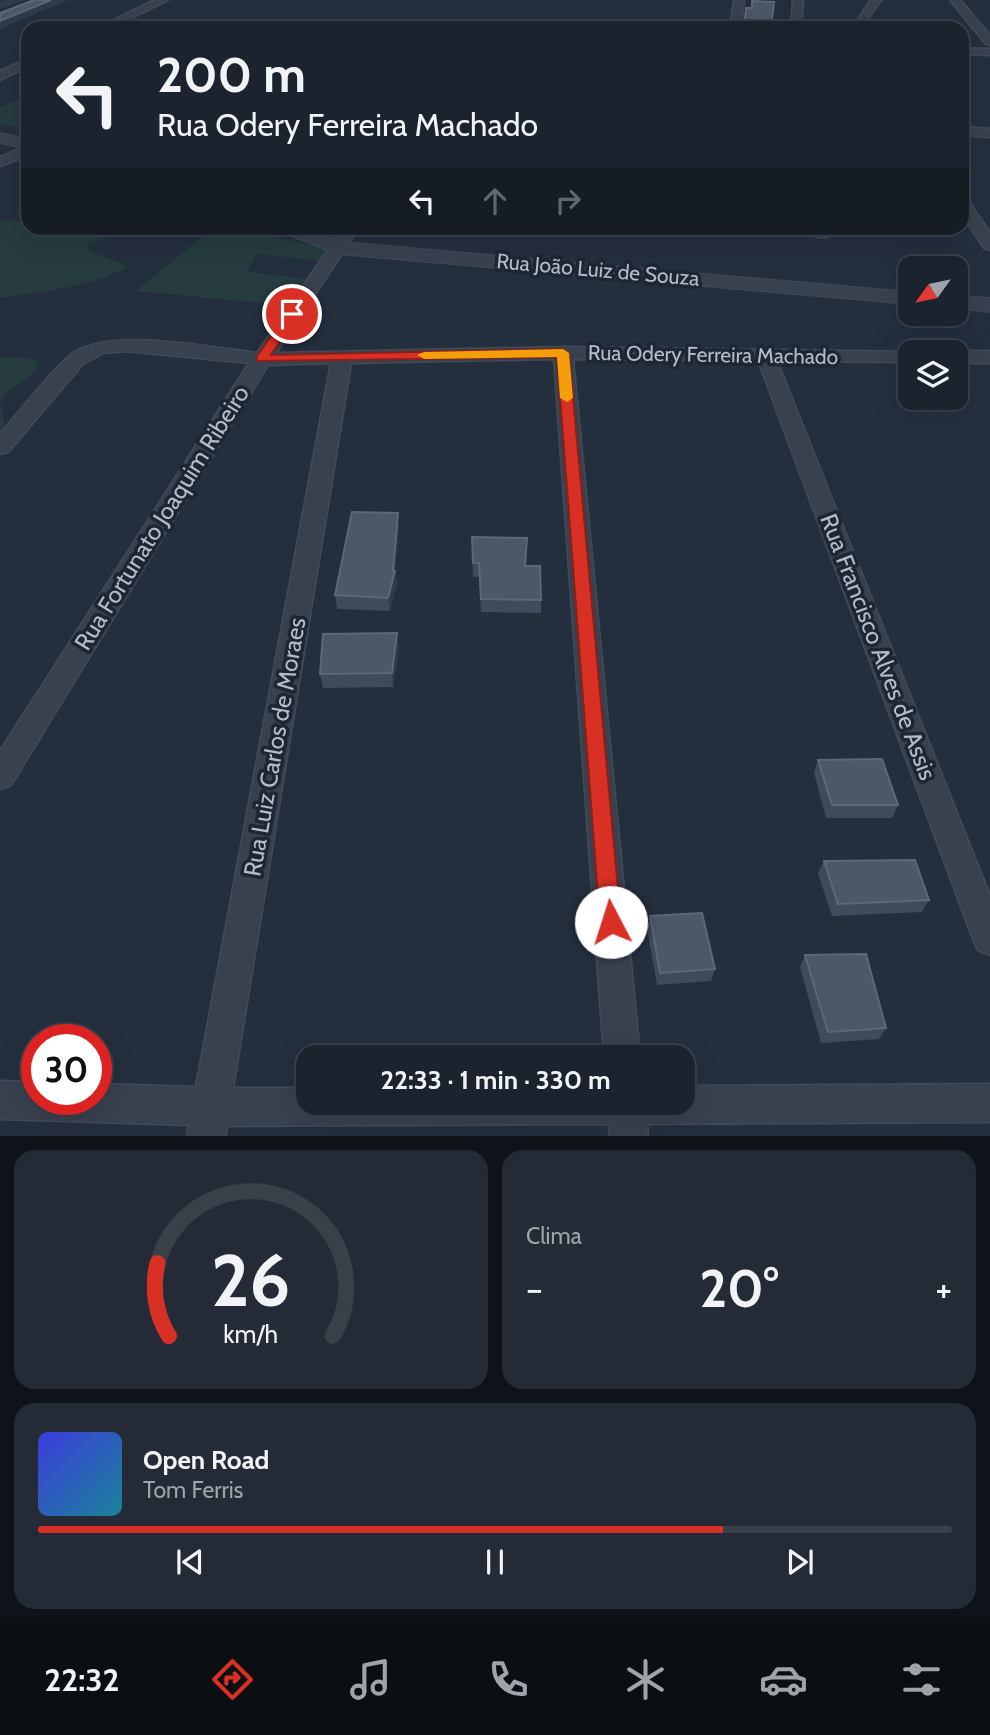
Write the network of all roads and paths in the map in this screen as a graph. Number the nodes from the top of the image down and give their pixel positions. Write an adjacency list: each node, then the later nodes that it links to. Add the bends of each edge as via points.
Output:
1 (163, 0): 6 (street)
2 (739, 0): 7 (street)
3 (798, 0): 8 (street)
4 (876, 0): 9 (street)
5 (955, 0): 10 (street)
6 (117, 21)
7 (736, 21)
8 (796, 21)
9 (864, 21)
10 (990, 42)
11 (969, 51): 12 (street)
12 (990, 52)
13 (21, 66): 14 (street)
14 (0, 76)
15 (969, 132): 16 (street)
16 (990, 133)
17 (0, 138): 18 (street)
18 (21, 142)
19 (21, 153): 20 (street)
20 (0, 162)
21 (969, 211): 24 (street)
22 (306, 235): 25 (street, Rua João Luiz de Souza)
23 (346, 235): 25 (street, Rua Fortunato Joaquim Ribeiro)
24 (988, 237)
25 (338, 248): 26 (street, Rua João Luiz de Souza); 35 (street, Rua Fortunato Joaquim Ribeiro)
26 (898, 297)
27 (968, 303): 28 (street)
28 (990, 305)
29 (563, 353): 30 (street, Rua Odery Ferreira Machado); 32 (street, Rua Odery Ferreira Machado); 39 (street)
30 (766, 356): 31 (street, Rua Odery Ferreira Machado); 38 (street, Rua Francisco Alves de Assis)
31 (898, 356)
32 (342, 357): 35 (street, Rua Odery Ferreira Machado); 44 (street, Rua Luiz Carlos de Moraes)
33 (968, 357): 34 (street)
34 (990, 357)
35 (262, 359): 36 (street, Rua Odery Ferreira Machado, via 126,345 98,348 76,360); 37 (street, Rua Fortunato Joaquim Ribeiro)
36 (0, 447)
37 (0, 776)
38 (990, 939)
39 (621, 1045)
40 (0, 1100): 44 (street)
41 (990, 1103): 42 (street)
42 (695, 1113)
43 (627, 1115): 44 (street)
44 (209, 1122)

